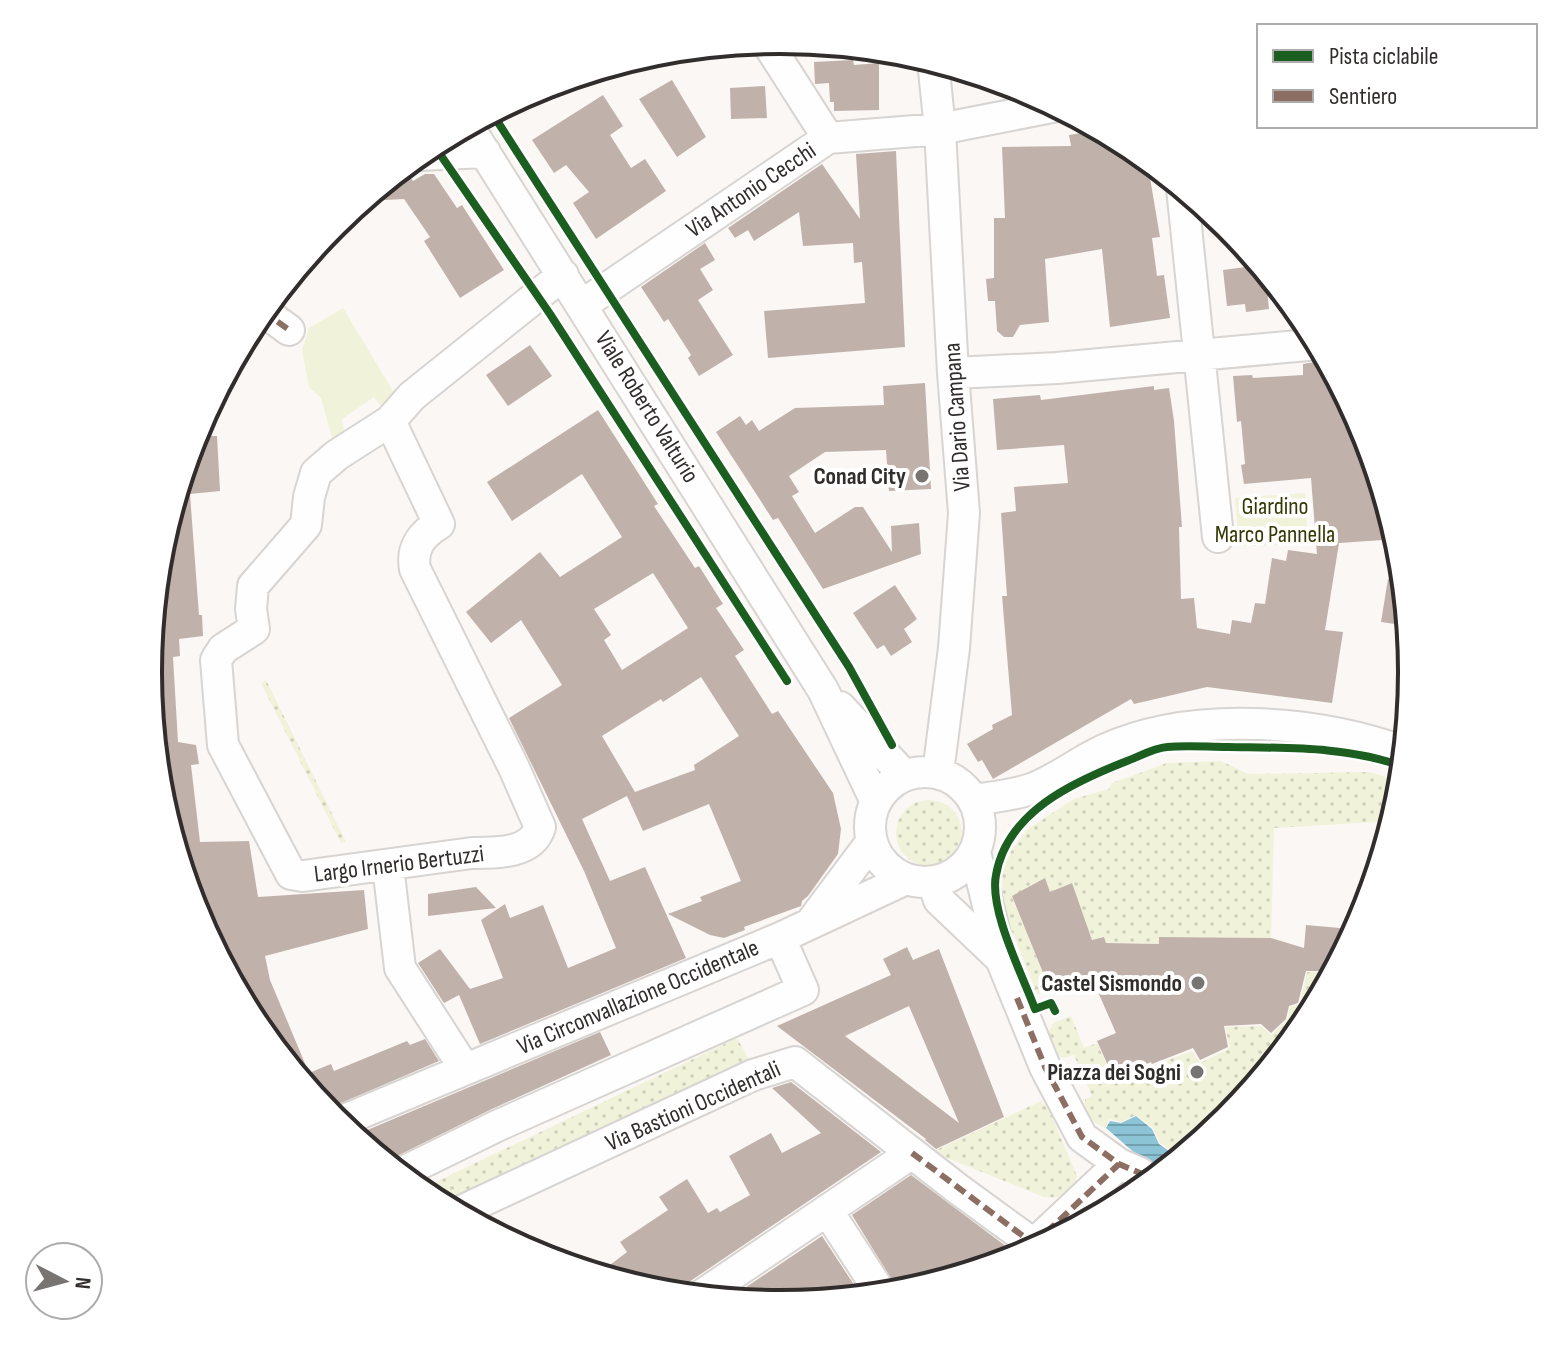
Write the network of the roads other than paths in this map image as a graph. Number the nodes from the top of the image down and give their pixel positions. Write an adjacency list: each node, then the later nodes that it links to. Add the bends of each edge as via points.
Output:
1 (774, 54): 6 (street)
2 (934, 73): 4 (street, Via Dario Campana)
3 (1037, 110): 4 (street, Via Antonio Cecchi)
4 (940, 129): 6 (street, Via Antonio Cecchi); 16 (street, Via Dario Campana)
5 (474, 135): 7 (street, Viale Roberto Valturio)
6 (828, 138): 11 (street, Via Antonio Cecchi)
7 (485, 152): 8 (street); 10 (street, Viale Roberto Valturio)
8 (444, 154)
9 (1184, 204): 15 (street)
10 (563, 275): 11 (street, Viale Roberto Valturio); 17 (street, Largo Irnerio Bertuzzi, via 412,396)
11 (582, 305): 19 (street, Viale Roberto Valturio)
12 (274, 319): 13 (street)
13 (289, 330)
14 (1305, 345): 15 (street)
15 (1200, 356): 16 (street); 18 (street)
16 (953, 373): 21 (street, Via Dario Campana, via 964,513)
17 (390, 421): 28 (street, Largo Irnerio Bertuzzi, via 439,524 424,533 413,557 415,569 540,827 537,837 524,846); 28 (street, Largo Irnerio Bertuzzi, via 316,473 306,525 253,586 254,629 223,649 216,660 223,745 291,874)
18 (1218, 537)
19 (823, 690): 22 (street, Viale Roberto Valturio); 25 (street, Viale Roberto Valturio)
20 (1394, 748): 23 (street, via 1366,738 1279,726 1215,724 1162,730 1105,750)
21 (938, 773): 22 (street); 24 (street, via 956,781)
22 (904, 775): 25 (street)
23 (1033, 789): 24 (street); 27 (street)
24 (974, 800): 27 (street)
25 (876, 802): 26 (street)
26 (872, 841): 29 (street, via 884,865); 30 (street, Via Circonvallazione Occidentale)
27 (978, 843): 29 (street, via 957,872); 32 (street)
28 (388, 866): 33 (street, via 400,968)
29 (926, 887): 30 (street, Via Circonvallazione Occidentale, via 911,902); 32 (street)
30 (811, 923): 31 (street, Via Circonvallazione Occidentale)
31 (780, 938): 33 (street, Via Circonvallazione Occidentale); 37 (street, via 803,990)
32 (1001, 959): 36 (street, via 1045,1067 1082,1137)
33 (465, 1069): 34 (street, Via Circonvallazione Occidentale)
34 (351, 1117)
35 (912, 1153): 39 (street); 40 (street, Via Bastioni Occidentali, via 795,1062 753,1075); 42 (street)
36 (1119, 1164): 38 (street); 41 (street)
37 (411, 1168)
38 (1141, 1175)
39 (827, 1210): 43 (street); 44 (street)
40 (479, 1212)
41 (1057, 1226)
42 (1027, 1239)
43 (875, 1284)
44 (713, 1287)

